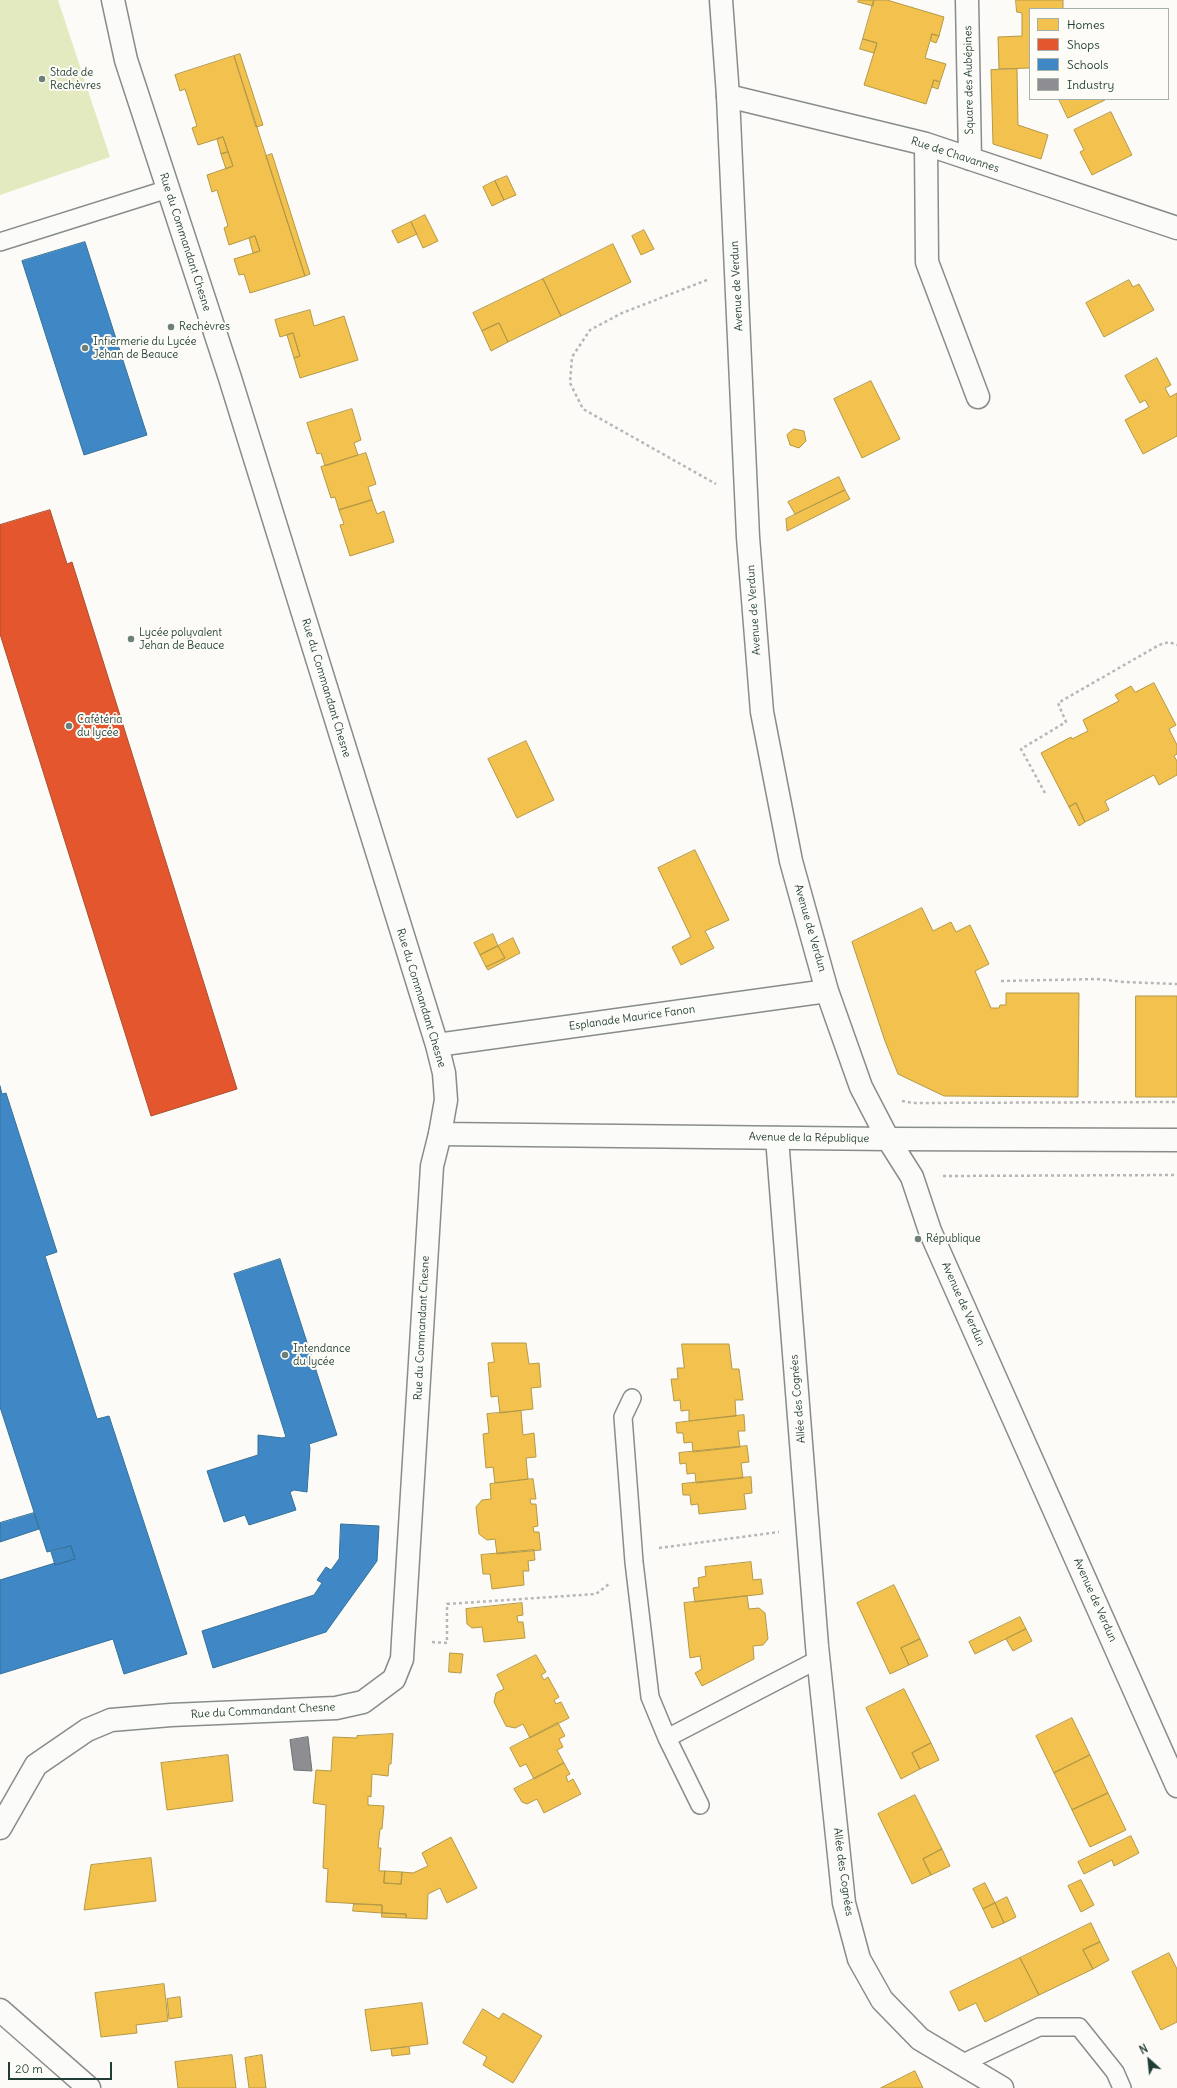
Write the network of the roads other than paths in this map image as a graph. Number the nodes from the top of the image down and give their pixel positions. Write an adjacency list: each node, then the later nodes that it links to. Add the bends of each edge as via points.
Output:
1 (113, 0): 7 (street, Rue du Commandant Chesne, via 126,60)
2 (721, 0): 4 (street, Avenue de Verdun)
3 (967, 0): 6 (street, Square des Aubépines)
4 (728, 96): 5 (street, Rue de Chavannes); 11 (street, Avenue de Verdun, via 746,501 762,712 791,861)
5 (926, 144): 6 (street, Rue de Chavannes); 10 (street, via 927,262)
6 (970, 159): 8 (street, Rue de Chavannes)
7 (168, 189): 9 (lane); 12 (street, Rue du Commandant Chesne)
8 (1177, 228)
9 (0, 242)
10 (978, 397)
11 (828, 991): 12 (street, Esplanade Maurice Fanon); 15 (street, Avenue de Verdun, via 860,1087)
12 (437, 1045): 13 (street, Rue du Commandant Chesne, via 444,1073 446,1100)
13 (440, 1134): 14 (street, Avenue de la République); 22 (street, Rue du Commandant Chesne, via 432,1166 402,1659 394,1679 363,1702 336,1708 111,1720 93,1728 36,1766)
14 (777, 1138): 15 (street, Avenue de la République); 18 (street, Allée des Cognées)
15 (888, 1139): 16 (street, Avenue de la République); 20 (street, Avenue de Verdun, via 912,1177 930,1231)
16 (1177, 1140)
17 (632, 1398): 19 (lane, via 622,1417 634,1562 650,1697)
18 (819, 1660): 19 (lane); 24 (street, Allée des Cognées, via 844,1903 859,1959 882,2000 920,2039)
19 (666, 1738): 21 (lane)
20 (1177, 1786)
21 (700, 1805)
22 (0, 1828)
23 (0, 2010): 25 (street)
24 (961, 2064): 26 (street, Allée des Cognées); 27 (lane, via 1040,2027 1079,2027 1115,2072)
25 (89, 2088)
26 (1002, 2088)
27 (1122, 2088)

